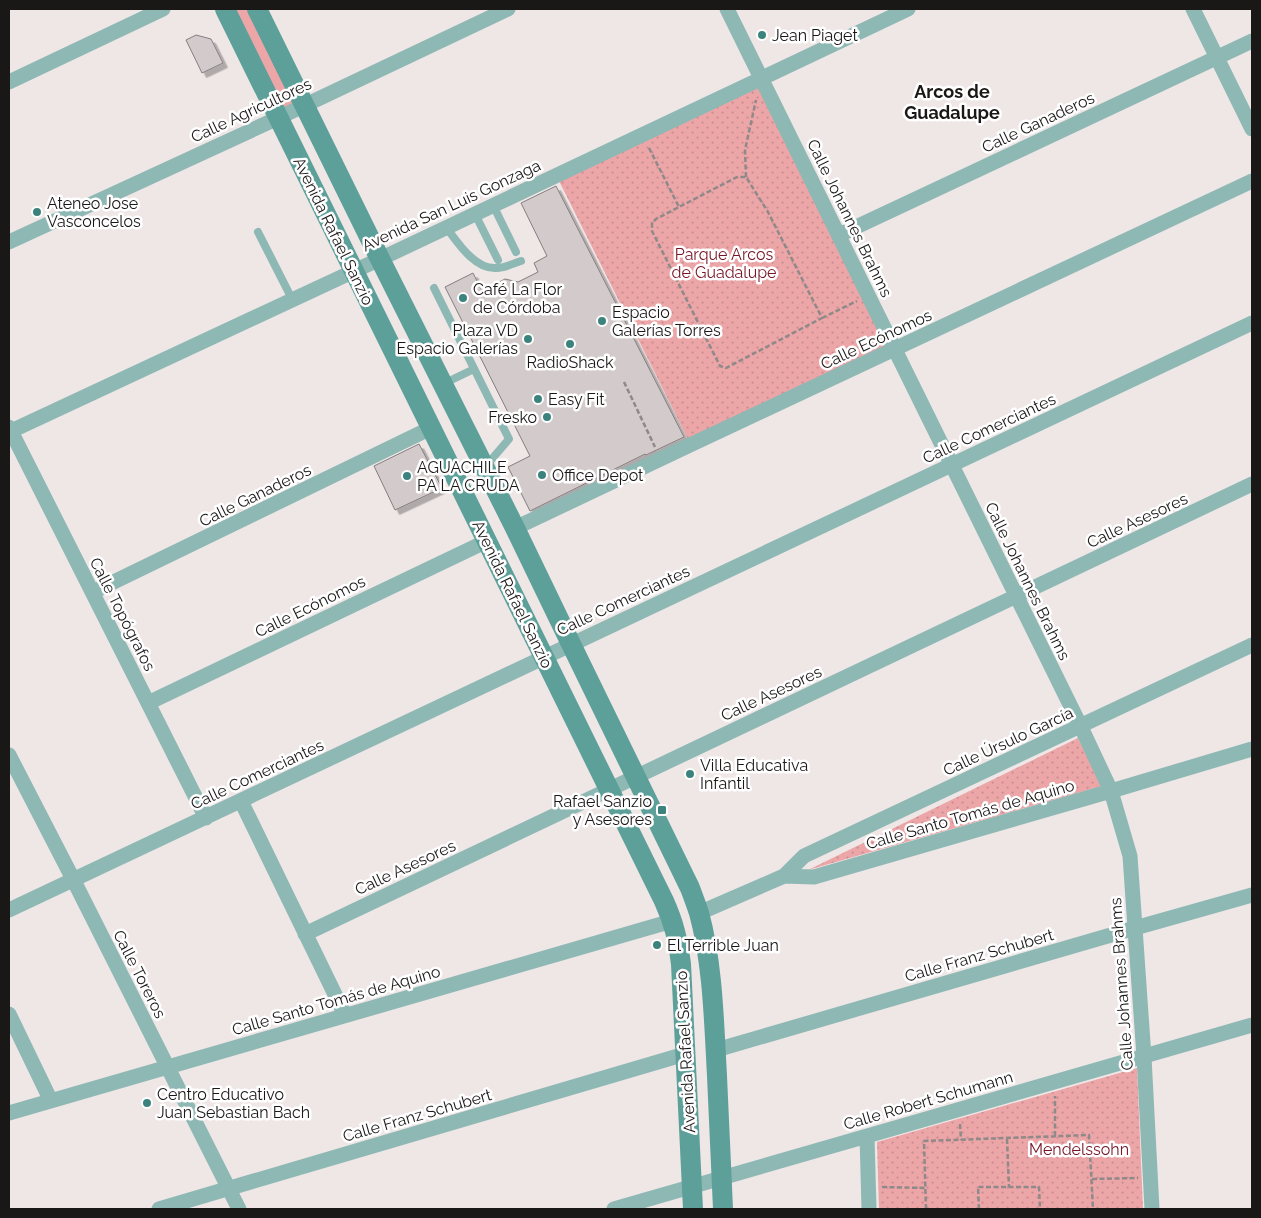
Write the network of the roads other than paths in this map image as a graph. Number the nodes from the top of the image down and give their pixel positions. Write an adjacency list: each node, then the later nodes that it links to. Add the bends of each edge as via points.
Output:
1 (163, 9): 11 (street)
2 (225, 9): 13 (main road, Avenida Rafael Sanzio)
3 (257, 9): 12 (main road, Avenida Rafael Sanzio)
4 (508, 9): 12 (street, Calle Agricultores)
5 (728, 9): 10 (street, Calle Johannes Brahms)
6 (908, 9): 10 (street, Avenida San Luis Gonzaga)
7 (1193, 9): 9 (street)
8 (1252, 41): 9 (street, Calle Ganaderos)
9 (1217, 57): 14 (street); 20 (street, Calle Ganaderos)
10 (762, 78): 16 (street, Avenida San Luis Gonzaga); 20 (street, Calle Johannes Brahms)
11 (9, 82)
12 (304, 105): 13 (street, Calle Agricultores); 23 (main road, Avenida Rafael Sanzio)
13 (278, 118): 21 (street, Calle Agricultores); 26 (main road, Avenida Rafael Sanzio)
14 (1252, 129)
15 (1252, 181): 30 (street, Calle Ecónomos)
16 (493, 205): 17 (street, Avenida San Luis Gonzaga); 22 (lane)
17 (475, 214): 18 (street, Avenida San Luis Gonzaga); 24 (lane)
18 (446, 227): 23 (street, Avenida San Luis Gonzaga); 25 (lane, via 462,249 482,266 498,268)
19 (258, 232): 28 (lane)
20 (839, 235): 30 (street, Calle Johannes Brahms)
21 (9, 242)
22 (516, 252)
23 (380, 258): 26 (street, Avenida San Luis Gonzaga); 32 (main road, Avenida Rafael Sanzio)
24 (498, 260)
25 (521, 261)
26 (354, 270): 28 (street, Avenida San Luis Gonzaga); 33 (main road, Avenida Rafael Sanzio)
27 (434, 288): 31 (lane)
28 (292, 299): 34 (street, Avenida San Luis Gonzaga)
29 (1252, 323): 35 (street, Calle Comerciantes)
30 (896, 349): 35 (street, Calle Johannes Brahms); 38 (street, Calle Ecónomos)
31 (474, 369): 32 (lane); 36 (lane, via 509,439)
32 (443, 384): 36 (main road, Avenida Rafael Sanzio)
33 (431, 428): 39 (main road, Avenida Rafael Sanzio); 40 (street, Calle Ganaderos)
34 (10, 430): 40 (street, Calle Topógrafos)
35 (952, 466): 41 (street, Calle Johannes Brahms); 42 (street, Calle Comerciantes)
36 (485, 468): 38 (main road, Avenida Rafael Sanzio)
37 (1252, 484): 41 (street, Calle Asesores)
38 (515, 528): 42 (main road, Avenida Rafael Sanzio)
39 (487, 541): 44 (main road, Avenida Rafael Sanzio); 45 (street, Calle Ecónomos)
40 (93, 592): 45 (street, Calle Topógrafos)
41 (1016, 597): 46 (street, Calle Johannes Brahms); 49 (street, Calle Asesores)
42 (571, 644): 44 (street, Calle Comerciantes); 49 (main road, Avenida Rafael Sanzio)
43 (1252, 645): 46 (street, Calle Úrsulo García)
44 (544, 657): 50 (main road, Avenida Rafael Sanzio); 52 (street, Calle Comerciantes)
45 (148, 704): 53 (street, Calle Topógrafos)
46 (1081, 727): 51 (street, Calle Johannes Brahms); 54 (street, Calle Úrsulo García, via 804,856)
47 (1252, 749): 51 (street, Calle Santo Tomás de Aquino)
48 (11, 765): 55 (street, Calle Toreros)
49 (636, 777): 50 (street, Calle Asesores); 58 (main road, Avenida Rafael Sanzio)
50 (609, 790): 59 (main road, Avenida Rafael Sanzio); 61 (street, Calle Asesores)
51 (1111, 791): 54 (street, Calle Santo Tomás de Aquino, via 814,877); 60 (street, Calle Johannes Brahms, via 1130,856)
52 (242, 801): 53 (street, Calle Comerciantes); 61 (street)
53 (206, 818): 55 (street, Calle Comerciantes)
54 (784, 876): 58 (street, Calle Santo Tomás de Aquino)
55 (74, 880): 57 (street, Calle Comerciantes); 68 (street, Calle Toreros)
56 (1252, 896): 60 (street, Calle Franz Schubert)
57 (9, 910)
58 (699, 913): 65 (main road, Avenida Rafael Sanzio, via 707,951)
59 (672, 921): 63 (street, Calle Santo Tomás de Aquino); 66 (main road, Avenida Rafael Sanzio, via 681,964)
60 (1135, 928): 65 (street, Calle Franz Schubert); 67 (street, Calle Johannes Brahms)
61 (305, 934): 63 (street)
62 (9, 1014): 69 (street)
63 (345, 1015): 68 (street, Calle Santo Tomás de Aquino)
64 (1252, 1025): 67 (street, Calle Robert Schumann)
65 (716, 1050): 72 (main road, Avenida Rafael Sanzio)
66 (685, 1054): 73 (main road, Avenida Rafael Sanzio); 74 (street, Calle Franz Schubert)
67 (1144, 1056): 71 (street, Calle Robert Schumann); 81 (street, Calle Johannes Brahms)
68 (167, 1067): 69 (street, Calle Santo Tomás de Aquino); 74 (street, Calle Toreros)
69 (51, 1101): 70 (street, Calle Santo Tomás de Aquino)
70 (9, 1113)
71 (867, 1136): 72 (street, Calle Robert Schumann); 80 (street)
72 (721, 1178): 73 (street, Calle Robert Schumann); 79 (main road, Avenida Rafael Sanzio)
73 (692, 1186): 77 (street, Calle Robert Schumann); 78 (main road, Avenida Rafael Sanzio)
74 (229, 1188): 75 (street, Calle Franz Schubert); 76 (street, Calle Toreros)
75 (159, 1209)
76 (239, 1209)
77 (614, 1209)
78 (694, 1209)
79 (723, 1209)
80 (869, 1209)
81 (1152, 1209)

